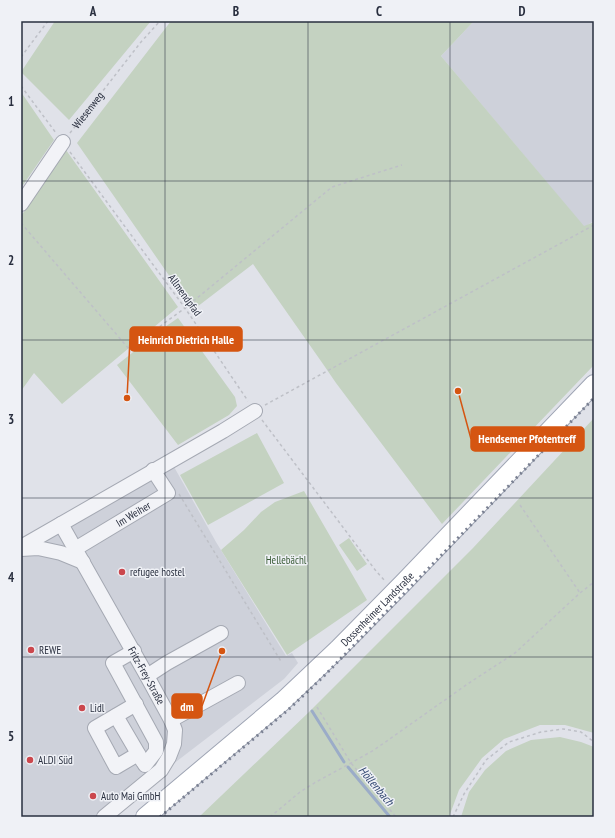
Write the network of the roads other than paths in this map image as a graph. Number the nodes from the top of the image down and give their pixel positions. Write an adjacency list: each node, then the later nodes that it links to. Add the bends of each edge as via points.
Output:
1 (60, 145): 2 (street)
2 (21, 204)
3 (594, 384): 19 (main road, Dossenheimer Landstraße, via 338,649 283,701)
4 (255, 411): 5 (street)
5 (154, 470): 6 (street); 8 (street, Im Weiher, via 168,493)
6 (61, 524): 7 (street); 8 (street, Fritz-Frey-Straße)
7 (21, 548): 9 (street, via 38,548 61,553)
8 (75, 549): 9 (street, Fritz-Frey-Straße)
9 (83, 562): 11 (street, Fritz-Frey-Straße)
10 (221, 633): 12 (street)
11 (134, 651): 12 (street, Fritz-Frey-Straße); 14 (street, via 113,663)
12 (147, 676): 16 (street, Fritz-Frey-Straße)
13 (238, 683): 16 (street)
14 (136, 704): 15 (street); 17 (street, via 156,742 156,751)
15 (116, 716): 17 (street); 17 (street, via 95,728 116,767)
16 (172, 720): 17 (street, Fritz-Frey-Straße, via 175,730 174,744 169,757 161,770)
17 (145, 766): 18 (street, Fritz-Frey-Straße)
18 (104, 817)
19 (145, 817)

